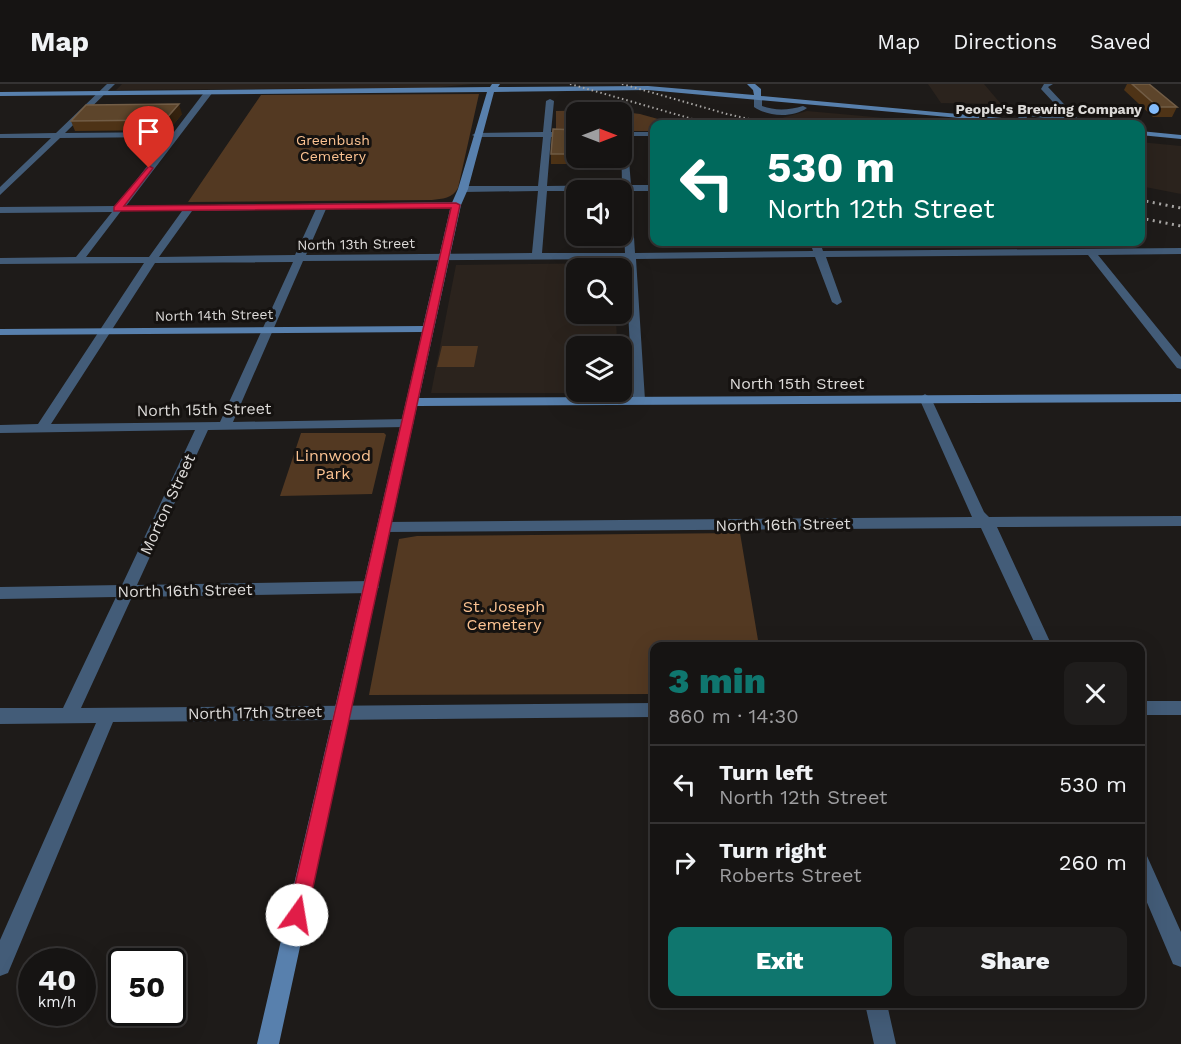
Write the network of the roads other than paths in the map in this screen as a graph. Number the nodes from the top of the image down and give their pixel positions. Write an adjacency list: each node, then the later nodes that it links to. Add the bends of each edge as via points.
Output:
1 (111, 84): 8 (street)
2 (523, 84): 6 (main road)
3 (750, 84): 10 (main road, via 757,89)
4 (1049, 84): 16 (street, via 1044,87)
5 (492, 86): 6 (main road); 7 (main road); 23 (main road)
6 (542, 89): 10 (main road, via 648,88)
7 (209, 92): 8 (main road); 18 (street)
8 (102, 93): 9 (main road); 22 (street)
9 (0, 94)
10 (758, 99): 12 (main road, via 804,108); 13 (main road)
11 (550, 101): 24 (street)
12 (940, 120)
13 (990, 120)
14 (1022, 120): 15 (street, via 1026,114)
15 (1068, 120)
16 (1074, 120)
17 (1145, 133): 26 (main road)
18 (176, 134): 22 (street); 38 (street)
19 (566, 134): 24 (street)
20 (632, 134): 21 (street)
21 (650, 134)
22 (59, 135): 25 (street); 34 (street)
23 (476, 135): 24 (street); 33 (main road)
24 (548, 135): 29 (street)
25 (0, 136)
26 (1181, 137)
27 (1145, 139): 28 (main road)
28 (1181, 143)
29 (543, 188): 30 (street); 33 (street); 47 (street)
30 (566, 188)
31 (632, 188): 32 (street)
32 (650, 188)
33 (463, 189): 35 (main road)
34 (0, 192)
35 (456, 205): 36 (street); 46 (main road)
36 (322, 207): 37 (street); 48 (street)
37 (188, 208): 38 (street); 50 (street)
38 (117, 209): 39 (street); 49 (street)
39 (0, 210)
40 (631, 246): 45 (street)
41 (817, 246): 44 (street)
42 (1181, 251): 43 (street, North 13th Street)
43 (1091, 252): 44 (street, North 13th Street); 57 (street)
44 (820, 254): 45 (street, North 13th Street); 52 (street)
45 (632, 255): 47 (street, North 13th Street); 60 (street)
46 (445, 256): 47 (street, North 13th Street); 48 (street, North 13th Street); 53 (main road)
47 (537, 256)
48 (300, 259): 50 (street, North 13th Street); 54 (street)
49 (79, 260): 50 (street, North 13th Street); 51 (street, North 13th Street)
50 (151, 260): 55 (street)
51 (0, 261)
52 (837, 302)
53 (429, 328): 54 (main road, North 14th Street); 61 (main road)
54 (267, 330): 55 (main road, North 14th Street); 64 (street)
55 (105, 331): 56 (main road, North 14th Street); 65 (street)
56 (0, 332)
57 (1181, 365)
58 (925, 398): 59 (main road, North 15th Street); 60 (main road, North 15th Street); 68 (street)
59 (1181, 398)
60 (639, 400): 61 (main road, North 15th Street)
61 (412, 402): 62 (main road)
62 (408, 423): 64 (street, North 15th Street); 69 (main road)
63 (204, 425): 64 (street, North 15th Street); 65 (street, North 15th Street); 71 (street, Morton Street)
64 (225, 425)
65 (42, 428): 66 (street, North 15th Street)
66 (0, 429)
67 (1181, 521): 68 (street, North 16th Street)
68 (984, 522): 69 (street, North 16th Street); 73 (street, via 992,529)
69 (384, 527): 70 (main road)
70 (371, 588): 71 (street, North 16th Street); 77 (main road)
71 (127, 590): 72 (street, North 16th Street); 78 (street, Morton Street)
72 (0, 593)
73 (1042, 642)
74 (1145, 708): 75 (street)
75 (1181, 708)
76 (650, 710): 77 (street, North 17th Street)
77 (343, 711): 79 (street, North 17th Street); 85 (main road)
78 (69, 714): 79 (street, North 17th Street); 80 (street, North 17th Street)
79 (108, 714): 83 (street)
80 (0, 716)
81 (1145, 874): 82 (street)
82 (1181, 956)
83 (0, 966)
84 (877, 1008): 86 (street)
85 (268, 1044)
86 (885, 1044)

